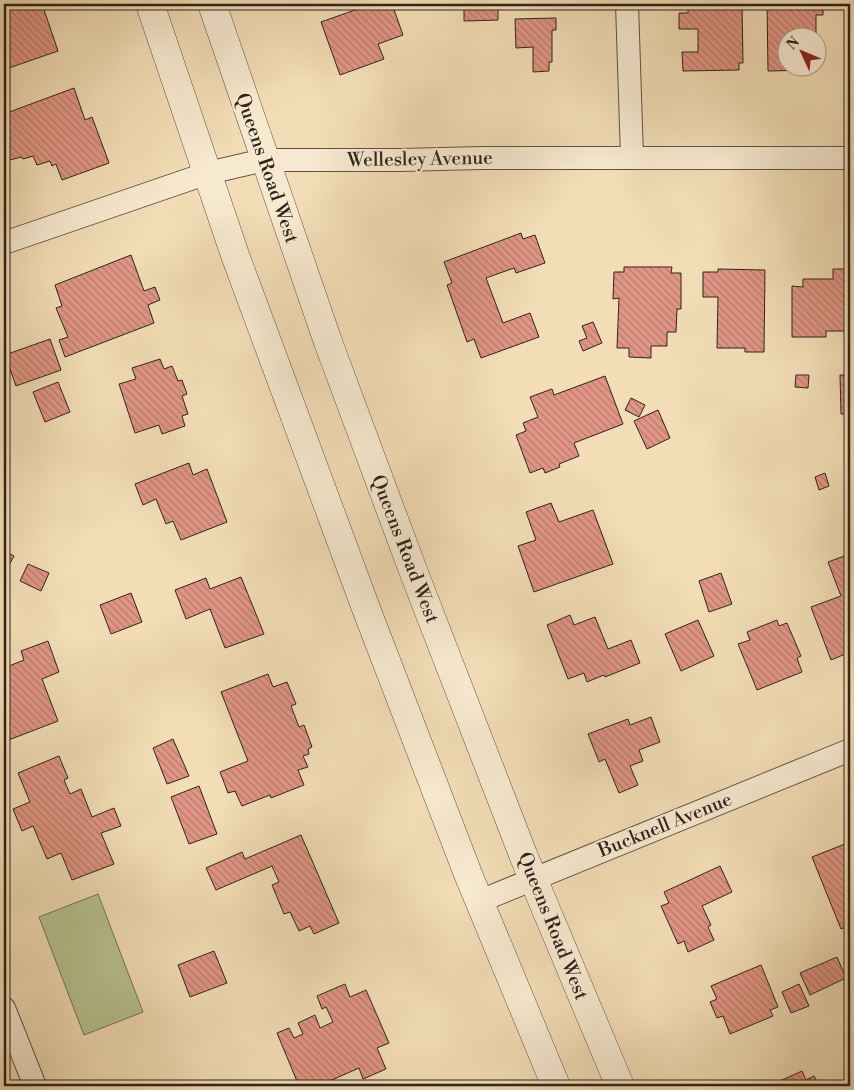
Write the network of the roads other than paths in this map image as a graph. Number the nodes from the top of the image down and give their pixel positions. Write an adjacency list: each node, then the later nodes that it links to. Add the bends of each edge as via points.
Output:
1 (150, 4): 7 (street)
2 (212, 4): 6 (street, Queens Road West)
3 (627, 4): 4 (street)
4 (632, 157): 5 (street, Wellesley Avenue); 6 (street, Wellesley Avenue)
5 (850, 158)
6 (264, 160): 7 (street, Wellesley Avenue); 10 (street, Queens Road West, via 411,566)
7 (208, 173): 8 (street, Wellesley Avenue); 11 (street, via 296,421)
8 (4, 243)
9 (850, 750): 10 (street, Bucknell Avenue)
10 (533, 879): 11 (street, Bucknell Avenue); 15 (street, Queens Road West)
11 (480, 901): 14 (street)
12 (4, 1008): 13 (street)
13 (35, 1086)
14 (556, 1086)
15 (620, 1086)

